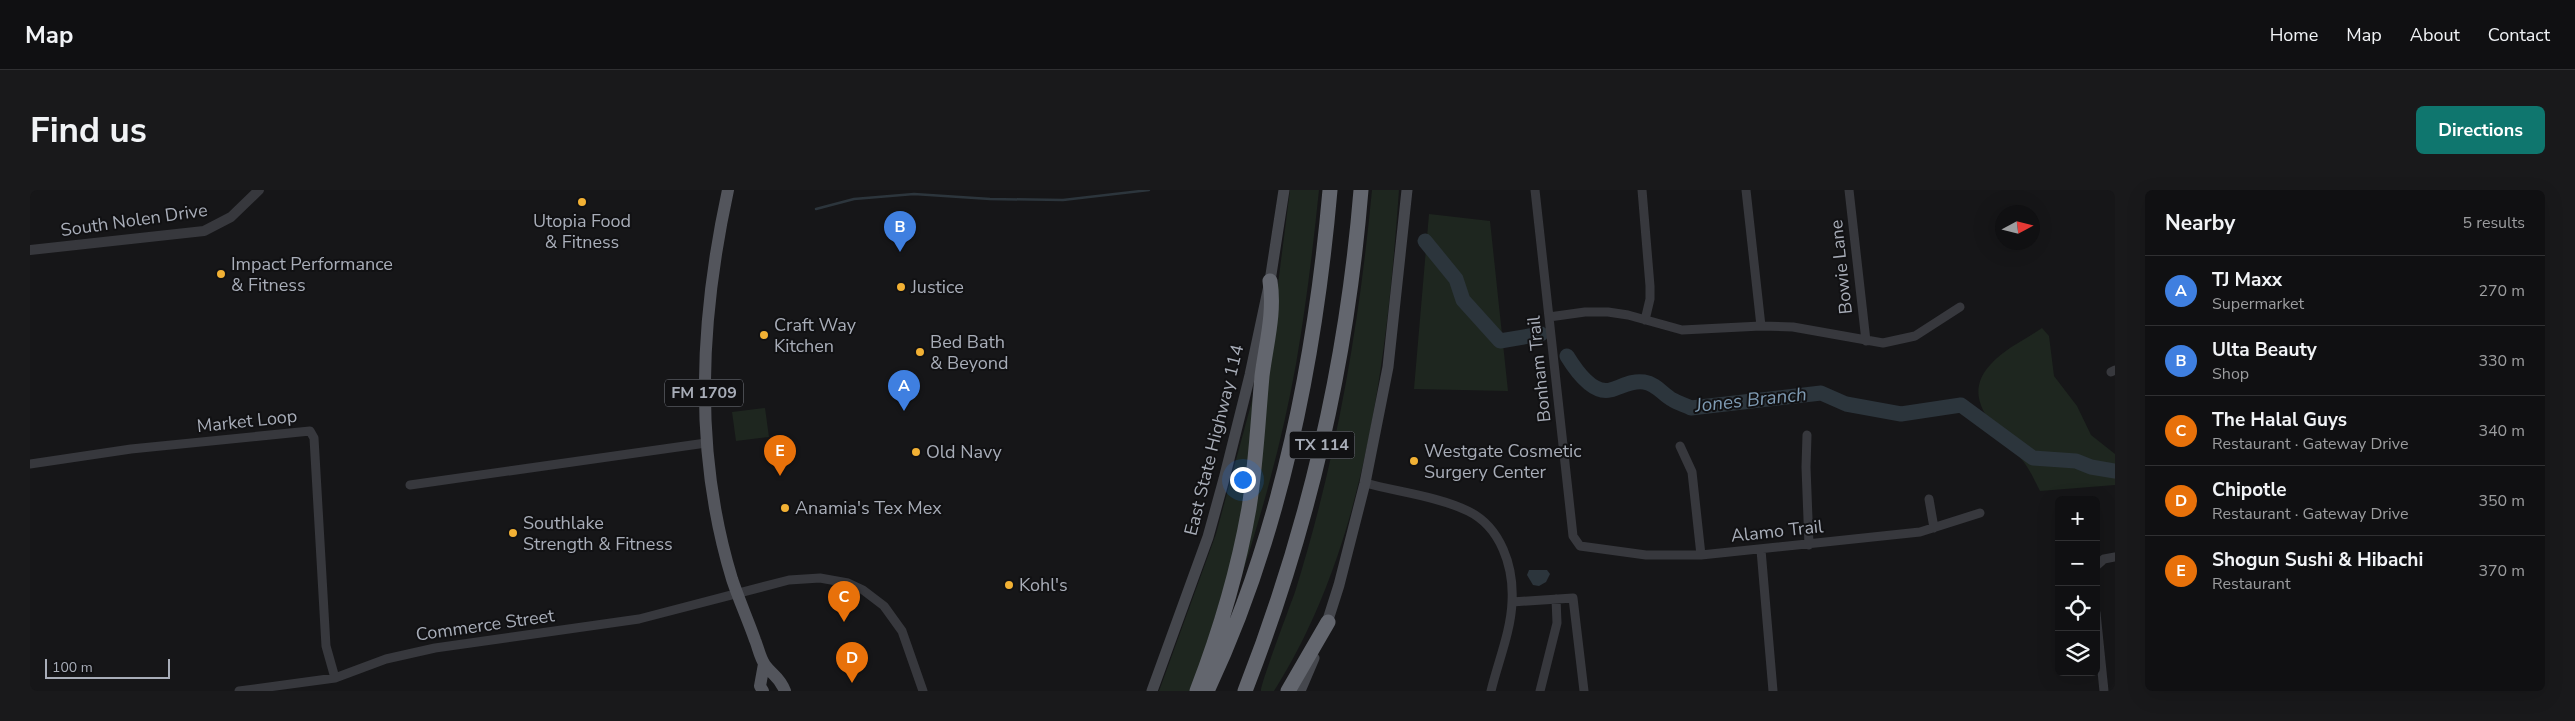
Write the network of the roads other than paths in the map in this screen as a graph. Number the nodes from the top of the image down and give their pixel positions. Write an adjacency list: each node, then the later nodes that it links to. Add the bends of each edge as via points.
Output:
1 (259, 190): 11 (street, South Nolen Drive, via 230,217 204,231)
2 (728, 190): 19 (main road, FM 1709, via 705,336)
3 (1284, 190): 12 (main road, East State Highway 114)
4 (1330, 190): 46 (highway, TX 114, via 1323,273 1304,387 1269,530 1228,648)
5 (1361, 190): 47 (highway, TX 114, via 1338,362 1322,444 1283,590)
6 (1407, 190): 22 (main road, via 1388,367)
7 (1535, 190): 14 (street, Bonham Trail)
8 (1642, 190): 15 (street, via 1650,286)
9 (1746, 190): 16 (street)
10 (1849, 190): 17 (street, Bowie Lane)
11 (30, 250)
12 (1270, 281): 44 (main road, East State Highway 114, via 1250,375 1208,537); 45 (highway, via 1273,301 1262,374 1249,508 1228,603)
13 (1960, 307): 17 (street, via 1915,336 1883,343)
14 (1549, 317): 15 (street, via 1608,312); 27 (street, Bonham Trail, via 1573,536)
15 (1645, 320): 16 (street, via 1682,330)
16 (1761, 326): 17 (street, via 1793,327)
17 (1866, 341)
18 (1807, 435): 28 (street)
19 (706, 443): 23 (street); 33 (main road, FM 1709, via 720,531)
20 (1680, 446): 30 (street, via 1692,472)
21 (30, 464): 39 (street, Market Loop, via 131,449 310,431 314,438 326,646)
22 (1365, 483): 35 (street, via 1459,507 1488,524 1505,553); 36 (main road)
23 (410, 485)
24 (1929, 499): 26 (street)
25 (1980, 513): 26 (street, Alamo Trail)
26 (1934, 528): 28 (street, Alamo Trail)
27 (1577, 544): 30 (street, Alamo Trail, via 1594,550)
28 (1809, 545): 29 (street, Alamo Trail)
29 (1761, 550): 30 (street, Alamo Trail); 53 (street)
30 (1701, 556)
31 (2115, 557): 32 (street)
32 (2100, 562)
33 (738, 594): 38 (main road, FM 1709); 39 (street, Commerce Street, via 639,619 434,648); 43 (street, Commerce Street, via 808,578 835,579 863,590 884,606 902,631)
34 (1556, 599): 35 (street); 51 (street, via 1557,622); 52 (street, via 1573,598)
35 (1512, 602): 50 (street)
36 (1328, 622): 48 (highway); 49 (main road)
37 (2098, 631): 54 (street)
38 (764, 664): 41 (main road, FM 1709, via 760,686); 42 (main road, FM 1709, via 780,679)
39 (335, 678): 40 (street, Commerce Street)
40 (239, 691)
41 (763, 691)
42 (785, 691)
43 (923, 691)
44 (1152, 691)
45 (1197, 691)
46 (1207, 691)
47 (1245, 691)
48 (1288, 691)
49 (1300, 691)
50 (1491, 691)
51 (1540, 691)
52 (1584, 691)
53 (1773, 691)
54 (2104, 691)

